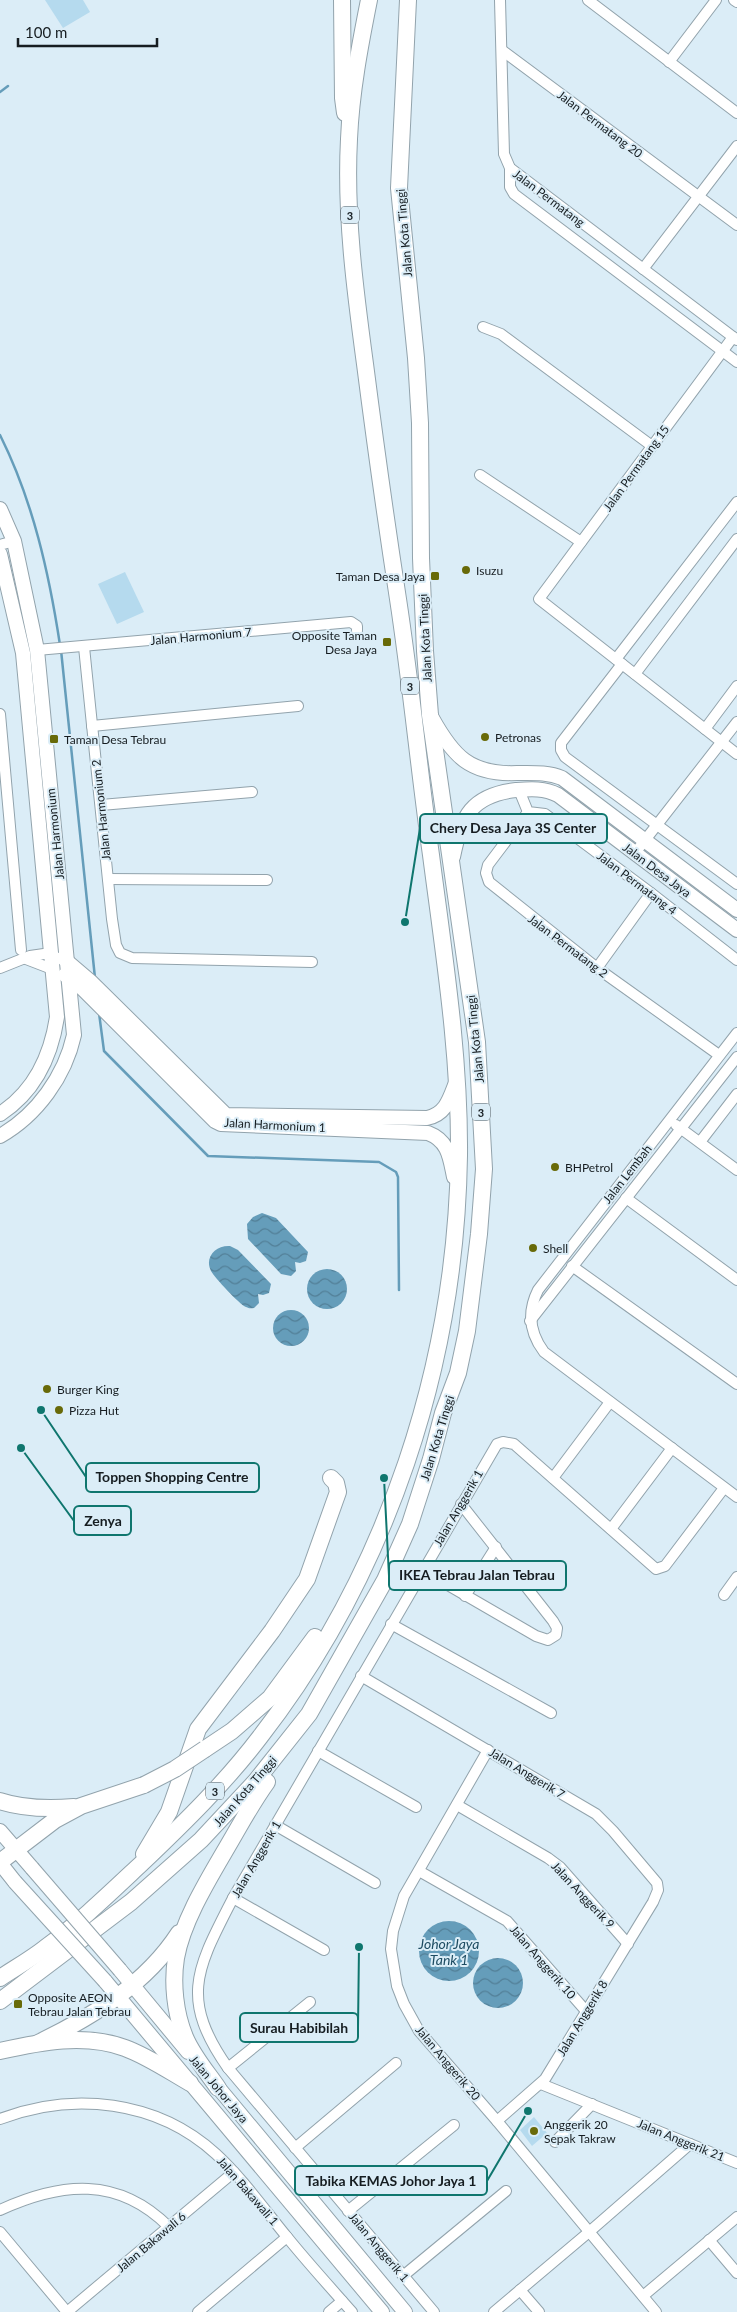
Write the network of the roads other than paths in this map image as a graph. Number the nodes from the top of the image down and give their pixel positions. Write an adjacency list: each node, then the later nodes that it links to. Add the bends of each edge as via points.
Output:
1 (342, 0): 12 (highway, via 343,98)
2 (369, 0): 12 (highway, Jalan Kota Tinggi / 3)
3 (408, 0): 39 (highway, Jalan Kota Tinggi / 3, via 399,188 420,414 421,558)
4 (500, 0): 9 (street)
5 (588, 0): 10 (street)
6 (716, 0): 10 (street)
7 (734, 0): 8 (street)
8 (737, 2)
9 (503, 51): 14 (street, via 504,154); 15 (street, Jalan Permatang 20)
10 (669, 62): 11 (street)
11 (737, 114)
12 (349, 135): 72 (highway, Jalan Kota Tinggi / 3, via 349,202 356,294 410,681)
13 (737, 146): 15 (street)
14 (510, 168): 17 (street, Jalan Permatang); 20 (street, Jalan Permatang, via 510,187 514,194)
15 (698, 196): 16 (street, Jalan Permatang 20); 17 (street)
16 (737, 225)
17 (643, 269): 19 (street, Jalan Permatang)
18 (483, 326): 22 (street, via 501,334)
19 (735, 338): 20 (street, Jalan Permatang 15)
20 (722, 351): 21 (street, Jalan Permatang); 22 (street, Jalan Permatang 15)
21 (737, 362)
22 (652, 446): 27 (street, Jalan Permatang 15)
23 (480, 475): 27 (street)
24 (737, 502): 34 (street)
25 (0, 509): 26 (main road, Jalan Harmonium)
26 (14, 541): 29 (street); 33 (main road, Jalan Harmonium)
27 (581, 542): 34 (street, Jalan Permatang 15, via 539,599)
28 (736, 544): 35 (street)
29 (0, 545)
30 (0, 554): 59 (main road, Jalan Harmonium, via 23,652)
31 (358, 631): 32 (street, Jalan Harmonium 7, via 356,624 351,622)
32 (84, 646): 33 (street, Jalan Harmonium 7); 41 (street, Jalan Harmonium 2)
33 (37, 650): 61 (main road, Jalan Harmonium)
34 (619, 661): 35 (street); 49 (street, via 561,747 565,757)
35 (635, 674): 42 (street)
36 (737, 686): 42 (street)
37 (298, 706): 41 (street)
38 (0, 714): 60 (street)
39 (430, 715): 50 (main road, Jalan Desa Jaya, via 451,750 466,761 496,773 536,772 562,778); 52 (highway, Jalan Kota Tinggi / 3)
40 (737, 722): 43 (street)
41 (92, 726): 47 (street, Jalan Harmonium 2)
42 (705, 729): 43 (street)
43 (722, 742): 44 (street); 49 (street)
44 (737, 754)
45 (519, 790): 48 (street); 51 (main road, Jalan Desa Jaya, via 543,790 558,795); 52 (main road, Jalan Desa Jaya, via 488,797 472,808 460,826)
46 (252, 792): 47 (street)
47 (101, 805): 53 (street, Jalan Harmonium 2)
48 (528, 812): 56 (street, Jalan Permatang 4, via 544,814); 65 (street, Jalan Permatang 2, via 488,865 486,878 514,904)
49 (657, 825): 50 (street); 55 (street)
50 (645, 840): 51 (street); 57 (main road, Jalan Desa Jaya)
51 (635, 854): 58 (main road, Jalan Desa Jaya)
52 (451, 868): 103 (highway, Jalan Kota Tinggi / 3, via 477,1042 484,1169 468,1332 410,1524 384,1580)
53 (108, 879): 54 (street); 63 (street, Jalan Harmonium 2, via 118,949 123,956)
54 (267, 880)
55 (737, 884)
56 (651, 893): 62 (street, Jalan Permatang 4); 65 (street)
57 (737, 910)
58 (737, 930)
59 (51, 953): 60 (street); 61 (main road, Jalan Harmonium 1); 66 (main road, Jalan Harmonium)
60 (24, 955): 64 (street); 66 (street)
61 (67, 960): 67 (main road, Jalan Harmonium); 68 (main road, Jalan Harmonium 1, via 90,982)
62 (737, 960)
63 (312, 962)
64 (0, 968)
65 (597, 968): 70 (street, Jalan Permatang 2)
66 (52, 969): 67 (main road, Jalan Harmonium 1); 74 (main road, Jalan Harmonium, via 56,1017 48,1053 34,1081)
67 (69, 977): 68 (main road, Jalan Harmonium 1); 77 (main road, Jalan Harmonium, via 74,1035 67,1061 33,1111)
68 (97, 996): 72 (main road, Jalan Harmonium 1, via 226,1115 427,1118 445,1107); 80 (main road, Jalan Harmonium 1, via 104,1010 221,1124 428,1133 447,1147)
69 (737, 1033): 70 (street, Jalan Lembah)
70 (719, 1056): 75 (street, Jalan Lembah)
71 (737, 1057): 76 (street, Jalan Lembah)
72 (457, 1080): 80 (highway, Jalan Kota Tinggi / 3)
73 (737, 1094): 78 (street)
74 (0, 1114)
75 (669, 1120): 76 (street); 84 (street, Jalan Lembah, via 538,1290)
76 (680, 1129): 78 (street); 81 (street, Jalan Lembah)
77 (3, 1130)
78 (700, 1142): 79 (street)
79 (737, 1170)
80 (457, 1192): 99 (highway, Jalan Kota Tinggi / 3, via 449,1282 434,1368 399,1487)
81 (626, 1198): 82 (street, Jalan Lembah); 83 (street)
82 (572, 1266): 84 (street, Jalan Lembah); 85 (street)
83 (737, 1280)
84 (530, 1321): 86 (street, via 533,1336 544,1352)
85 (737, 1384)
86 (610, 1402): 87 (street); 89 (street)
87 (672, 1448): 90 (street); 93 (street)
88 (332, 1478): 116 (highway, via 338,1492 307,1579 296,1599 198,1729 169,1812)
89 (554, 1478): 92 (street, Jalan Anggerik 1, via 514,1444 500,1443 494,1447); 93 (street)
90 (724, 1488): 91 (street); 93 (street, via 665,1566 659,1569)
91 (737, 1497)
92 (461, 1504): 94 (street); 95 (street, Jalan Anggerik 1)
93 (611, 1529)
94 (496, 1547): 98 (street); 98 (street, via 553,1621 556,1635 548,1640 536,1636)
95 (422, 1570): 98 (street); 100 (street, Jalan Anggerik 1)
96 (737, 1577): 97 (street)
97 (724, 1595)
98 (465, 1596)
99 (348, 1600): 109 (highway, bridge, via 327,1621 270,1698 232,1731 175,1769 144,1785); 116 (highway, Jalan Kota Tinggi / 3, via 300,1681 261,1736 191,1817)
100 (391, 1624): 101 (street, Jalan Anggerik 1); 102 (street)
101 (361, 1676): 104 (street, Jalan Anggerik 7); 105 (street, Jalan Anggerik 1)
102 (550, 1713)
103 (309, 1714): 121 (highway, via 287,1754 252,1802); 127 (highway, Jalan Kota Tinggi / 3, via 255,1782 202,1840 131,1902)
104 (488, 1750): 108 (street, Jalan Anggerik 20); 120 (street, Jalan Anggerik 7, via 596,1814 657,1883)
105 (318, 1751): 110 (street); 112 (street, Jalan Anggerik 1)
106 (0, 1793): 111 (highway)
107 (0, 1800): 111 (highway)
108 (457, 1805): 117 (street, Jalan Anggerik 20); 122 (street, Jalan Anggerik 9, via 560,1867)
109 (81, 1806): 111 (highway); 114 (highway, via 44,1826)
110 (416, 1807)
111 (39, 1808)
112 (276, 1824): 118 (street); 119 (street, Jalan Anggerik 1)
113 (0, 1832): 114 (main road, Jalan Johor Jaya)
114 (16, 1850): 115 (highway); 125 (main road, Jalan Johor Jaya, bridge)
115 (0, 1862): 126 (main road, Jalan Johor Jaya, bridge)
116 (136, 1869): 124 (highway, Jalan Kota Tinggi / 3, via 45,1949)
117 (419, 1871): 129 (street, Jalan Anggerik 10, via 507,1921); 139 (street, Jalan Anggerik 20, via 404,1896 393,1931 392,1962 397,1986 420,2031)
118 (375, 1883)
119 (233, 1898): 123 (street); 133 (street, Jalan Anggerik 1, via 207,1947 197,1992 204,2030)
120 (653, 1902): 122 (street, Jalan Anggerik 8)
121 (193, 1912): 125 (highway, via 171,1946); 136 (highway, via 179,1946 174,1988 185,2036)
122 (628, 1944): 129 (street, Jalan Anggerik 8)
123 (324, 1950)
124 (0, 1978)
125 (133, 1986): 126 (highway); 136 (main road, Jalan Johor Jaya)
126 (118, 1997): 130 (highway, via 68,2029); 134 (main road, Jalan Johor Jaya)
127 (0, 2001)
128 (310, 2002): 133 (street)
129 (586, 2011): 135 (street, Jalan Anggerik 8)
130 (38, 2043): 131 (highway); 134 (highway, via 81,2040 127,2048)
131 (0, 2051)
132 (396, 2063): 143 (street)
133 (228, 2068): 143 (street, Jalan Anggerik 1)
134 (190, 2083): 164 (main road, Jalan Johor Jaya)
135 (541, 2084): 137 (street, Jalan Anggerik 21); 139 (street, Jalan Anggerik 8)
136 (218, 2088): 165 (main road, Jalan Johor Jaya)
137 (592, 2104): 141 (street); 142 (street, Jalan Anggerik 21)
138 (0, 2119): 145 (street, Jalan Bakawali 1, via 67,2103 105,2104 139,2110 184,2131 215,2153)
139 (498, 2121): 152 (street, Jalan Anggerik 20)
140 (454, 2125): 148 (street)
141 (555, 2142)
142 (690, 2144): 144 (street, Jalan Anggerik 21); 152 (street)
143 (295, 2148): 148 (street, Jalan Anggerik 1)
144 (737, 2163)
145 (234, 2172): 150 (street, Jalan Bakawali 6); 153 (street, Jalan Bakawali 1)
146 (506, 2191): 156 (street)
147 (0, 2210): 150 (street, via 54,2190 97,2189 133,2200 156,2214)
148 (348, 2211): 156 (street, Jalan Anggerik 1)
149 (737, 2217): 154 (street)
150 (168, 2227): 160 (street, Jalan Bakawali 6)
151 (0, 2232): 160 (street)
152 (589, 2232): 157 (street); 158 (street, Jalan Anggerik 20)
153 (287, 2237): 159 (street, Jalan Bakawali 1); 161 (street)
154 (709, 2240): 155 (street); 158 (street)
155 (737, 2273)
156 (403, 2276): 166 (street, Jalan Anggerik 1)
157 (520, 2290): 167 (street); 168 (street)
158 (643, 2296): 169 (street, Jalan Anggerik 20)
159 (342, 2301): 162 (street); 163 (street, Jalan Bakawali 1)
160 (67, 2312)
161 (198, 2312)
162 (329, 2312)
163 (352, 2312)
164 (382, 2312)
165 (405, 2312)
166 (434, 2312)
167 (494, 2312)
168 (539, 2312)
169 (656, 2312)

